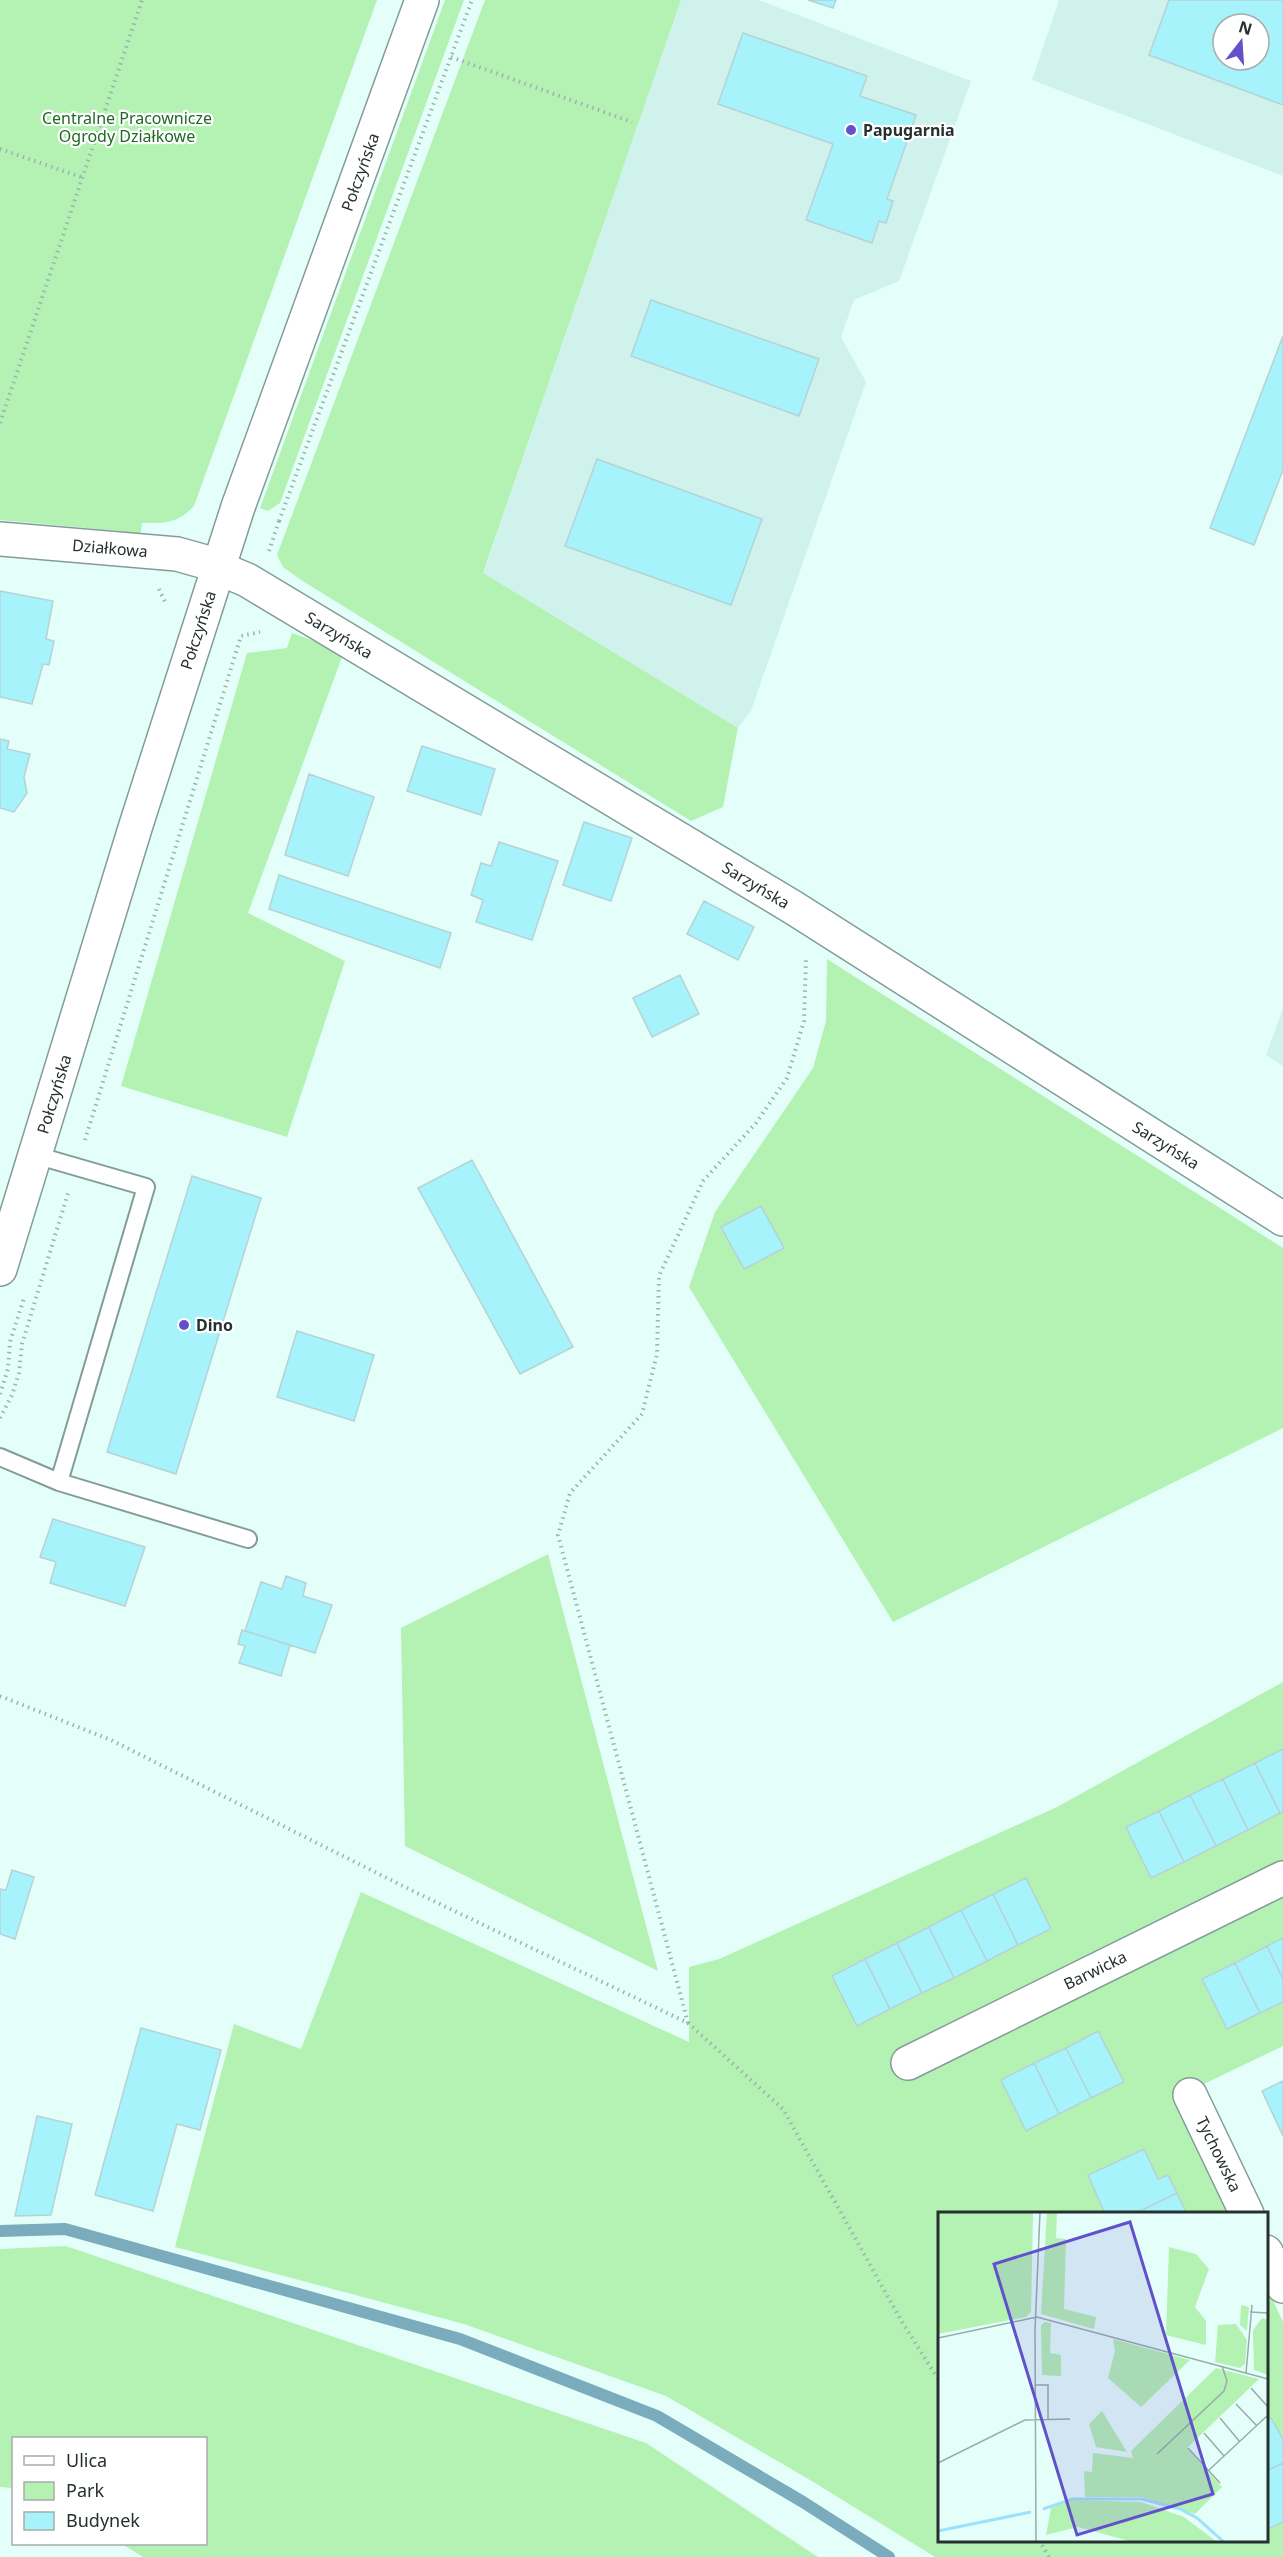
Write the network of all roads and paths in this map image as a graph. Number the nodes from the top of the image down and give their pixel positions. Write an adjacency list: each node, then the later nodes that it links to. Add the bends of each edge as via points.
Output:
1 (142, 0): 7 (path)
2 (422, 0): 11 (street, Połczyńska)
3 (472, 0): 4 (path)
4 (451, 57): 5 (path); 9 (path)
5 (632, 122)
6 (0, 149): 7 (path)
7 (84, 178): 8 (path)
8 (0, 423)
9 (279, 521)
10 (0, 539): 11 (street, Działkowa, via 160,552)
11 (219, 568): 15 (street, Sarzyńska, via 283,601); 16 (street, Połczyńska)
12 (157, 586): 13 (path)
13 (167, 612)
14 (263, 632): 17 (path, via 241,636)
15 (794, 908): 18 (street, Sarzyńska); 28 (path, via 806,954 804,1021 787,1078 756,1123 702,1181 659,1276 657,1354 642,1414 570,1493 558,1534)
16 (35, 1155): 17 (lane); 19 (street, Połczyńska)
17 (76, 1167): 21 (path, via 22,1344); 24 (lane, via 146,1187)
18 (1283, 1219)
19 (0, 1269)
20 (10, 1382): 21 (path)
21 (16, 1384): 22 (path)
22 (0, 1418)
23 (0, 1457): 24 (lane)
24 (59, 1482): 25 (lane)
25 (248, 1539)
26 (0, 1696): 28 (path, via 111,1740)
27 (1283, 1878): 29 (street, Barwicka)
28 (688, 2023): 34 (path, via 783,2109)
29 (908, 2063)
30 (1190, 2095): 31 (street, Tychowska)
31 (1247, 2212)
32 (1268, 2256): 33 (street)
33 (1283, 2286)
34 (938, 2380)
35 (1040, 2542): 36 (path)
36 (1049, 2557)

